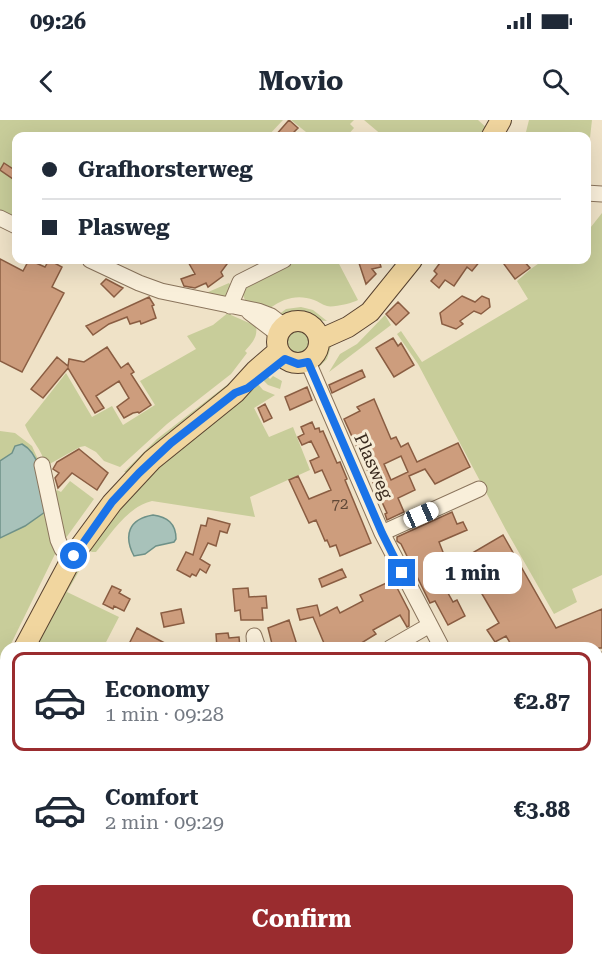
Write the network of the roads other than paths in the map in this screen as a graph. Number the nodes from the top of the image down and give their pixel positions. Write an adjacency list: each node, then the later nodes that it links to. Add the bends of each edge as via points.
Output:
1 (99, 264): 4 (street, via 161,291)
2 (276, 264): 4 (street, via 240,282)
3 (409, 264): 5 (main road, via 381,296)
4 (230, 306): 6 (street, via 271,316)
5 (317, 334): 6 (main road, via 307,323 298,321); 7 (main road, via 318,350)
6 (281, 343): 7 (main road, via 298,364); 11 (main road, via 235,393 139,473)
7 (308, 362): 10 (street, Plasweg)
8 (42, 465): 11 (street, via 58,540 62,549)
9 (479, 489): 10 (street)
10 (382, 533): 12 (street, Plasweg)
11 (74, 556): 13 (main road)
12 (430, 625): 14 (street); 15 (street, Plasweg)
13 (27, 642)
14 (400, 642)
15 (439, 642)

